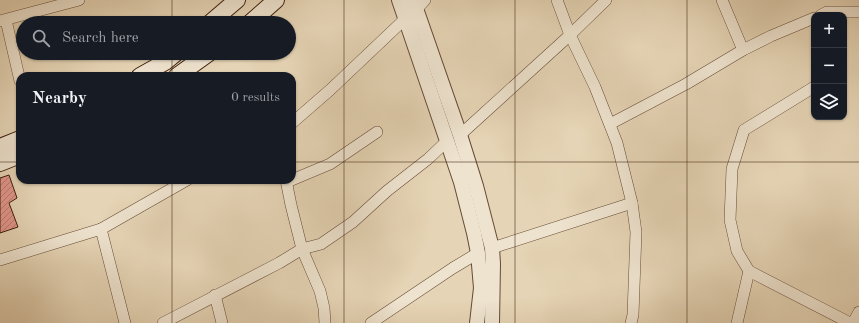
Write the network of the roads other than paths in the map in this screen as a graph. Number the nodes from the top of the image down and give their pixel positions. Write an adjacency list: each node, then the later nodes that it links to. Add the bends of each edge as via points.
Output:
1 (79, 0): 8 (street)
2 (237, 0): 13 (main road)
3 (276, 0): 14 (main road)
4 (399, 0): 9 (street)
5 (557, 0): 18 (street)
6 (606, 0): 18 (street)
7 (722, 0): 19 (street)
8 (60, 3): 12 (street)
9 (415, 7): 26 (street); 29 (street); 31 (street)
10 (859, 12): 11 (street)
11 (847, 13)
12 (19, 16)
13 (218, 16)
14 (258, 16)
15 (16, 17): 17 (street)
16 (811, 19): 19 (street)
17 (3, 21): 22 (street)
18 (570, 35): 27 (street); 29 (street)
19 (743, 50): 27 (street)
20 (167, 60): 23 (main road)
21 (199, 60): 24 (main road)
22 (17, 72)
23 (147, 72)
24 (183, 72)
25 (811, 89): 44 (street, via 744,130 732,168 730,220 737,251)
26 (296, 120)
27 (610, 124): 38 (street)
28 (377, 132): 35 (street, via 330,164)
29 (460, 135): 40 (street)
30 (16, 141): 32 (main road)
31 (447, 141): 41 (street, via 353,222 321,244); 42 (street, via 461,182)
32 (0, 147)
33 (16, 157): 34 (main road)
34 (0, 163)
35 (296, 177)
36 (180, 184): 39 (street)
37 (288, 184): 41 (street)
38 (632, 203): 40 (street); 54 (street, via 636,232)
39 (101, 229): 43 (street); 47 (street)
40 (492, 248): 53 (street)
41 (302, 249): 45 (street); 50 (street, via 320,291)
42 (478, 253): 51 (street); 52 (street, via 481,288)
43 (0, 260)
44 (749, 271): 55 (street); 56 (street)
45 (215, 295): 48 (street); 49 (street)
46 (859, 312): 57 (street)
47 (125, 323)
48 (163, 323)
49 (222, 323)
50 (325, 323)
51 (371, 323)
52 (477, 323)
53 (492, 323)
54 (631, 323)
55 (737, 323)
56 (850, 323)
57 (853, 323)

